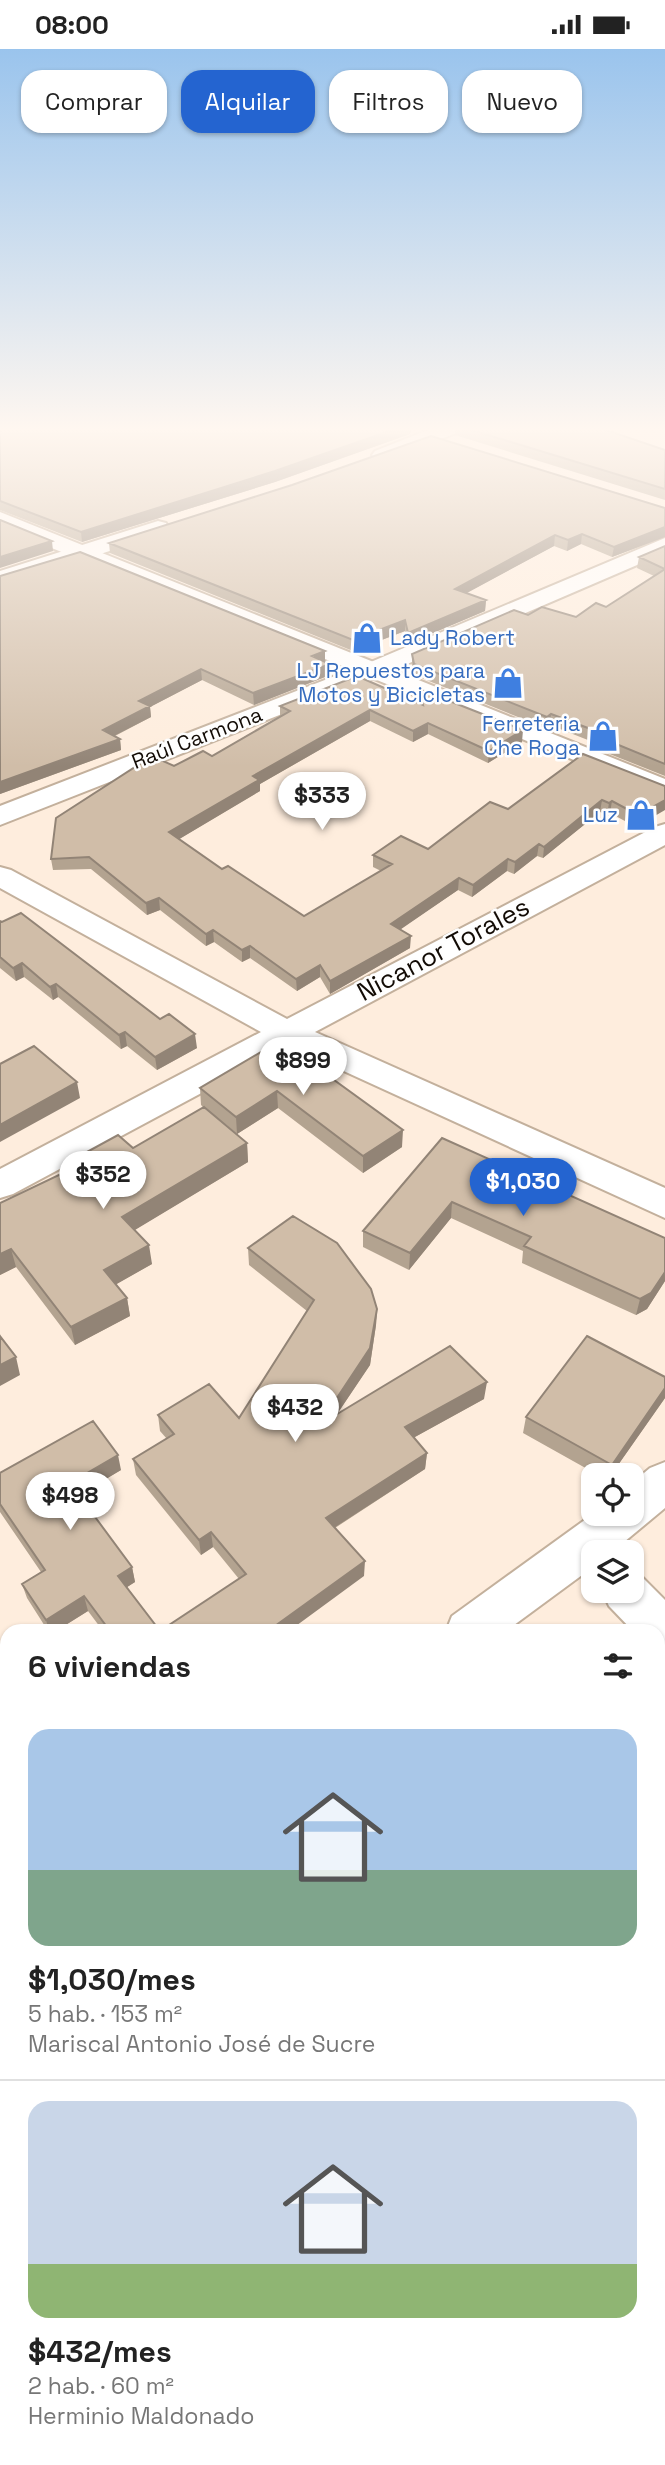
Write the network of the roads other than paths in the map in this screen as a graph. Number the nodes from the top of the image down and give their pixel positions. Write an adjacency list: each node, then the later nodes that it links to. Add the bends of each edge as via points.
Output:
1 (53, 541): 4 (street)
2 (117, 541): 4 (street)
3 (665, 545): 6 (street, Raúl Carmona)
4 (81, 552): 5 (street); 6 (street)
5 (0, 579)
6 (375, 669): 7 (street); 8 (street, Raúl Carmona)
7 (665, 789)
8 (0, 816)
9 (665, 833): 11 (street, Nicanor Torales)
10 (0, 876): 11 (street)
11 (286, 1032): 12 (street, Nicanor Torales); 13 (street)
12 (0, 1185)
13 (665, 1204)
14 (665, 1481): 15 (street)
15 (644, 1499)
16 (614, 1526): 17 (street)
17 (601, 1540)
18 (581, 1557): 20 (street)
19 (637, 1603): 21 (street)
20 (480, 1624)
21 (657, 1624)

